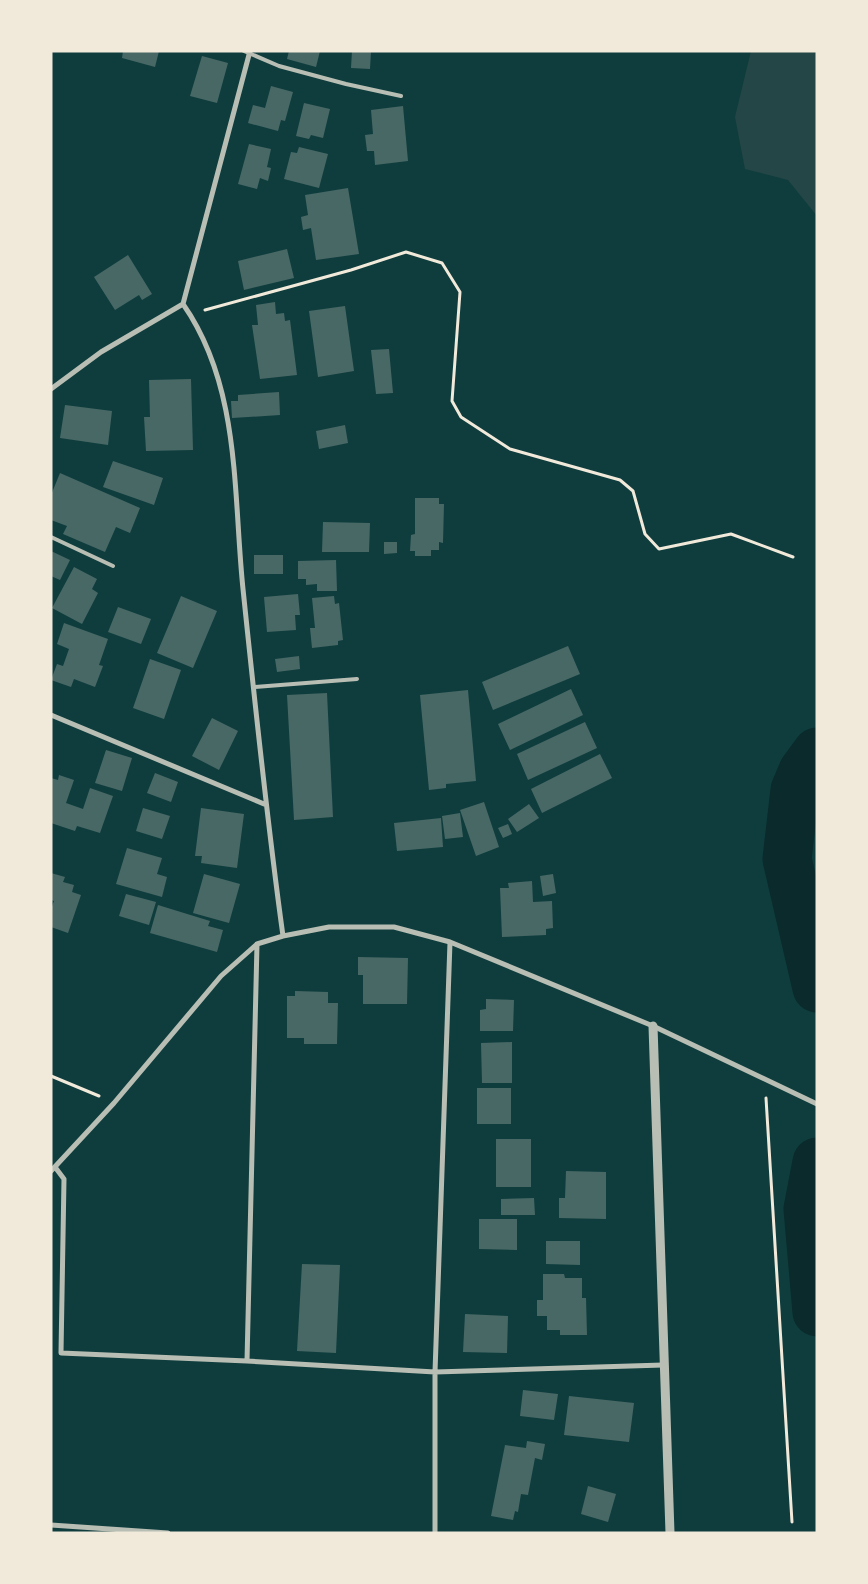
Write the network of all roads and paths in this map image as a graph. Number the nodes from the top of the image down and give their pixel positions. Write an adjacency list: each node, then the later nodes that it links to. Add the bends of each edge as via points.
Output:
1 (244, 51): 2 (lane)
2 (250, 53): 3 (lane, via 346,84); 4 (street)
3 (401, 96)
4 (183, 304): 5 (street); 6 (street, via 101,352)
5 (190, 314): 8 (path, via 406,252 442,263 460,292 452,401 462,417 510,449 620,480 633,491 645,534 659,549 731,534); 11 (street, via 216,370 233,448 237,537)
6 (51, 389)
7 (51, 537): 9 (lane)
8 (793, 557)
9 (113, 566)
10 (357, 679): 11 (lane)
11 (255, 687): 13 (street)
12 (51, 714): 13 (street)
13 (264, 804): 14 (street)
14 (283, 936): 15 (street, via 329,927 394,927); 16 (street)
15 (450, 942): 17 (street); 25 (street)
16 (257, 944): 20 (street, via 221,976); 23 (street)
17 (653, 1026): 19 (street); 24 (street)
18 (51, 1076): 20 (path)
19 (765, 1080): 21 (street); 26 (path)
20 (114, 1103): 22 (street)
21 (817, 1104)
22 (53, 1169): 23 (street, via 64,1179 61,1352)
23 (247, 1361): 25 (street)
24 (663, 1365): 25 (street); 31 (street)
25 (435, 1372): 30 (street)
26 (792, 1522)
27 (53, 1526): 28 (street); 29 (street)
28 (55, 1533)
29 (168, 1533)
30 (435, 1533)
31 (670, 1533)

